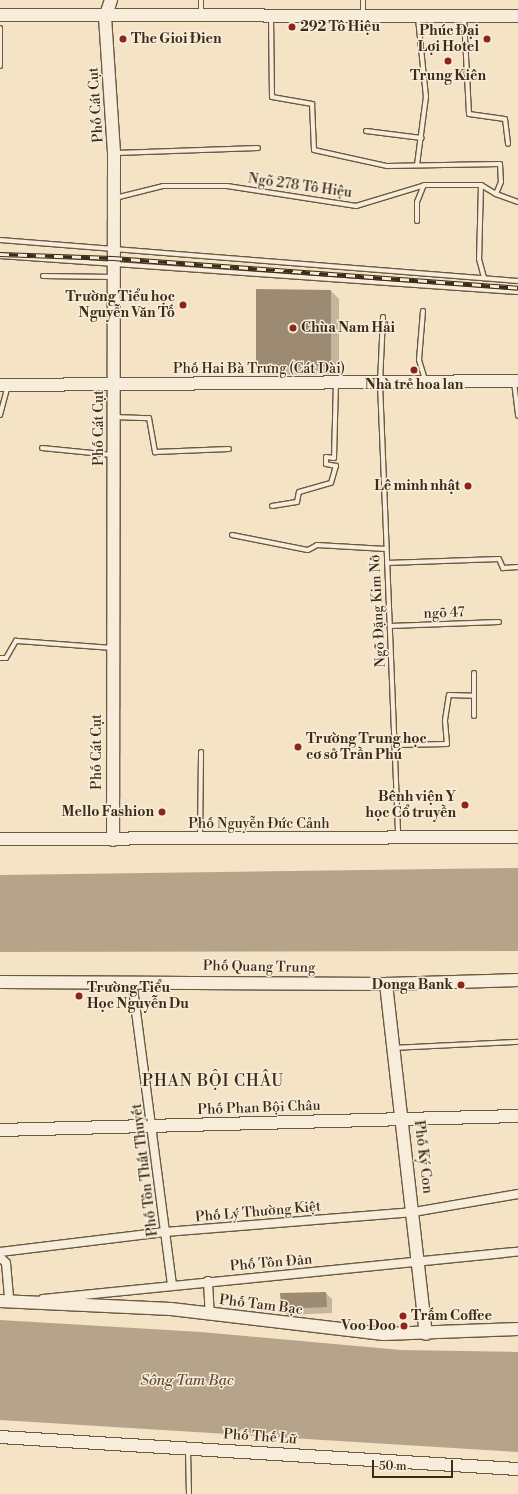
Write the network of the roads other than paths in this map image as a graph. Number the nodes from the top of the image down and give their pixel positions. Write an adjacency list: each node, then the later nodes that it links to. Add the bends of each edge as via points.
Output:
1 (112, 0): 11 (street)
2 (201, 0): 4 (lane)
3 (363, 0): 7 (lane)
4 (202, 14): 5 (street); 11 (street)
5 (271, 15): 7 (street); 19 (lane, via 272,97 312,104 314,150 387,166)
6 (0, 16): 11 (street)
7 (363, 16): 8 (street)
8 (418, 16): 9 (street); 15 (lane, via 426,97)
9 (464, 16): 10 (street); 16 (lane, via 470,114 505,119)
10 (518, 16)
11 (105, 17): 18 (street, Phố Cát Cụt)
12 (0, 28): 13 (lane)
13 (0, 66)
14 (366, 131): 15 (lane)
15 (422, 138): 19 (lane)
16 (508, 144)
17 (258, 148): 18 (lane)
18 (114, 153): 23 (street, Phố Cát Cụt)
19 (417, 164): 22 (lane, via 500,164 501,182)
20 (425, 185): 21 (lane, Ngõ 278 Tô Hiệu); 23 (lane, Ngõ 278 Tô Hiệu, via 356,206 227,186 163,186); 25 (lane, via 419,189)
21 (481, 185): 22 (lane); 31 (lane, via 479,259)
22 (496, 194): 24 (lane)
23 (113, 198): 27 (street, Phố Cát Cụt)
24 (518, 202)
25 (417, 221)
26 (0, 240): 27 (lane)
27 (113, 255): 28 (lane); 30 (street, Phố Cát Cụt); 31 (lane); 33 (lane)
28 (0, 256)
29 (43, 276): 30 (lane)
30 (113, 277): 39 (street, Phố Cát Cụt)
31 (484, 278): 32 (lane)
32 (518, 281)
33 (518, 292)
34 (422, 311): 38 (lane, via 419,360)
35 (383, 317): 37 (lane, Ngõ Đặng Kim Nở)
36 (516, 382): 38 (street, Phố Hai Bà Trưng (Cát Dài)); 43 (lane)
37 (380, 383): 38 (street, Phố Hai Bà Trưng (Cát Dài)); 40 (street, Phố Hai Bà Trưng (Cát Dài)); 50 (lane, Ngõ Đặng Kim Nở)
38 (426, 383)
39 (114, 384): 40 (street, Phố Hai Bà Trưng (Cát Dài)); 41 (street, Phố Hai Bà Trưng (Cát Dài)); 44 (street, Phố Cát Cụt)
40 (336, 384): 48 (lane, via 334,458 326,457 326,464 336,466 331,483 299,492 297,502)
41 (4, 385): 42 (lane)
42 (0, 415)
43 (518, 416)
44 (114, 417): 46 (lane, via 149,418 155,452); 47 (street, Phố Cát Cụt)
45 (42, 448): 47 (lane)
46 (229, 449)
47 (114, 455): 55 (street, Phố Cát Cụt)
48 (272, 506)
49 (232, 534): 50 (lane, via 308,550 316,545)
50 (386, 549): 51 (lane, Ngõ Đặng Kim Nở)
51 (387, 563): 52 (lane, via 499,559 503,568); 54 (lane, Ngõ Đặng Kim Nở)
52 (518, 567)
53 (499, 622): 54 (lane, ngõ 47)
54 (390, 626): 60 (lane, Ngõ Đặng Kim Nở)
55 (111, 648): 56 (lane, via 16,641 6,658); 66 (street, Phố Cát Cụt)
56 (0, 658)
57 (474, 673): 58 (lane)
58 (474, 696): 59 (lane); 60 (lane, via 449,695 445,720 447,744)
59 (474, 716)
60 (395, 745): 63 (lane, Ngõ Đặng Kim Nở)
61 (201, 752): 65 (lane)
62 (518, 837): 63 (street, Phố Nguyễn Đức Cảnh)
63 (398, 838): 65 (street, Phố Nguyễn Đức Cảnh)
64 (0, 839): 66 (street, Phố Nguyễn Đức Cảnh)
65 (200, 839): 66 (street, Phố Nguyễn Đức Cảnh)
66 (113, 840)
67 (518, 980): 70 (street, Phố Quang Trung)
68 (132, 981): 69 (street, Phố Quang Trung); 70 (street, Phố Quang Trung); 75 (street, Phố Tôn Thất Thuyết)
69 (0, 982)
70 (386, 984): 72 (street, Phố Ký Con)
71 (518, 1042): 72 (lane)
72 (392, 1048): 74 (street, Phố Ký Con)
73 (518, 1116): 74 (street, Phố Phan Bội Châu)
74 (403, 1118): 75 (street, Phố Phan Bội Châu); 78 (street, Phố Ký Con)
75 (154, 1126): 76 (street, Phố Phan Bội Châu); 79 (street, Phố Tôn Thất Thuyết)
76 (0, 1130)
77 (518, 1194): 78 (street, Phố Lý Thường Kiệt)
78 (414, 1212): 79 (street, Phố Lý Thường Kiệt); 83 (street, Phố Ký Con)
79 (165, 1232): 80 (street, Phố Lý Thường Kiệt); 85 (street, Phố Tôn Thất Thuyết)
80 (0, 1252)
81 (518, 1252): 83 (street, Phố Tôn Đản)
82 (0, 1257): 87 (street, via 6,1263)
83 (420, 1262): 84 (street, Phố Tôn Đản); 90 (street, Phố Ký Con)
84 (208, 1281): 85 (street, Phố Tôn Đản); 88 (street)
85 (172, 1285): 86 (street, Phố Tôn Đản)
86 (26, 1300): 87 (street, Phố Tam Bạc); 88 (street, Phố Tam Bạc)
87 (5, 1301)
88 (210, 1314): 90 (street, Phố Tam Bạc, via 384,1334)
89 (518, 1329): 90 (street, Phố Tam Bạc)
90 (426, 1334)
91 (0, 1437): 92 (street, Phố Thế Lữ)
92 (188, 1447): 93 (street, Phố Thế Lữ); 94 (lane)
93 (518, 1470)
94 (189, 1494)

